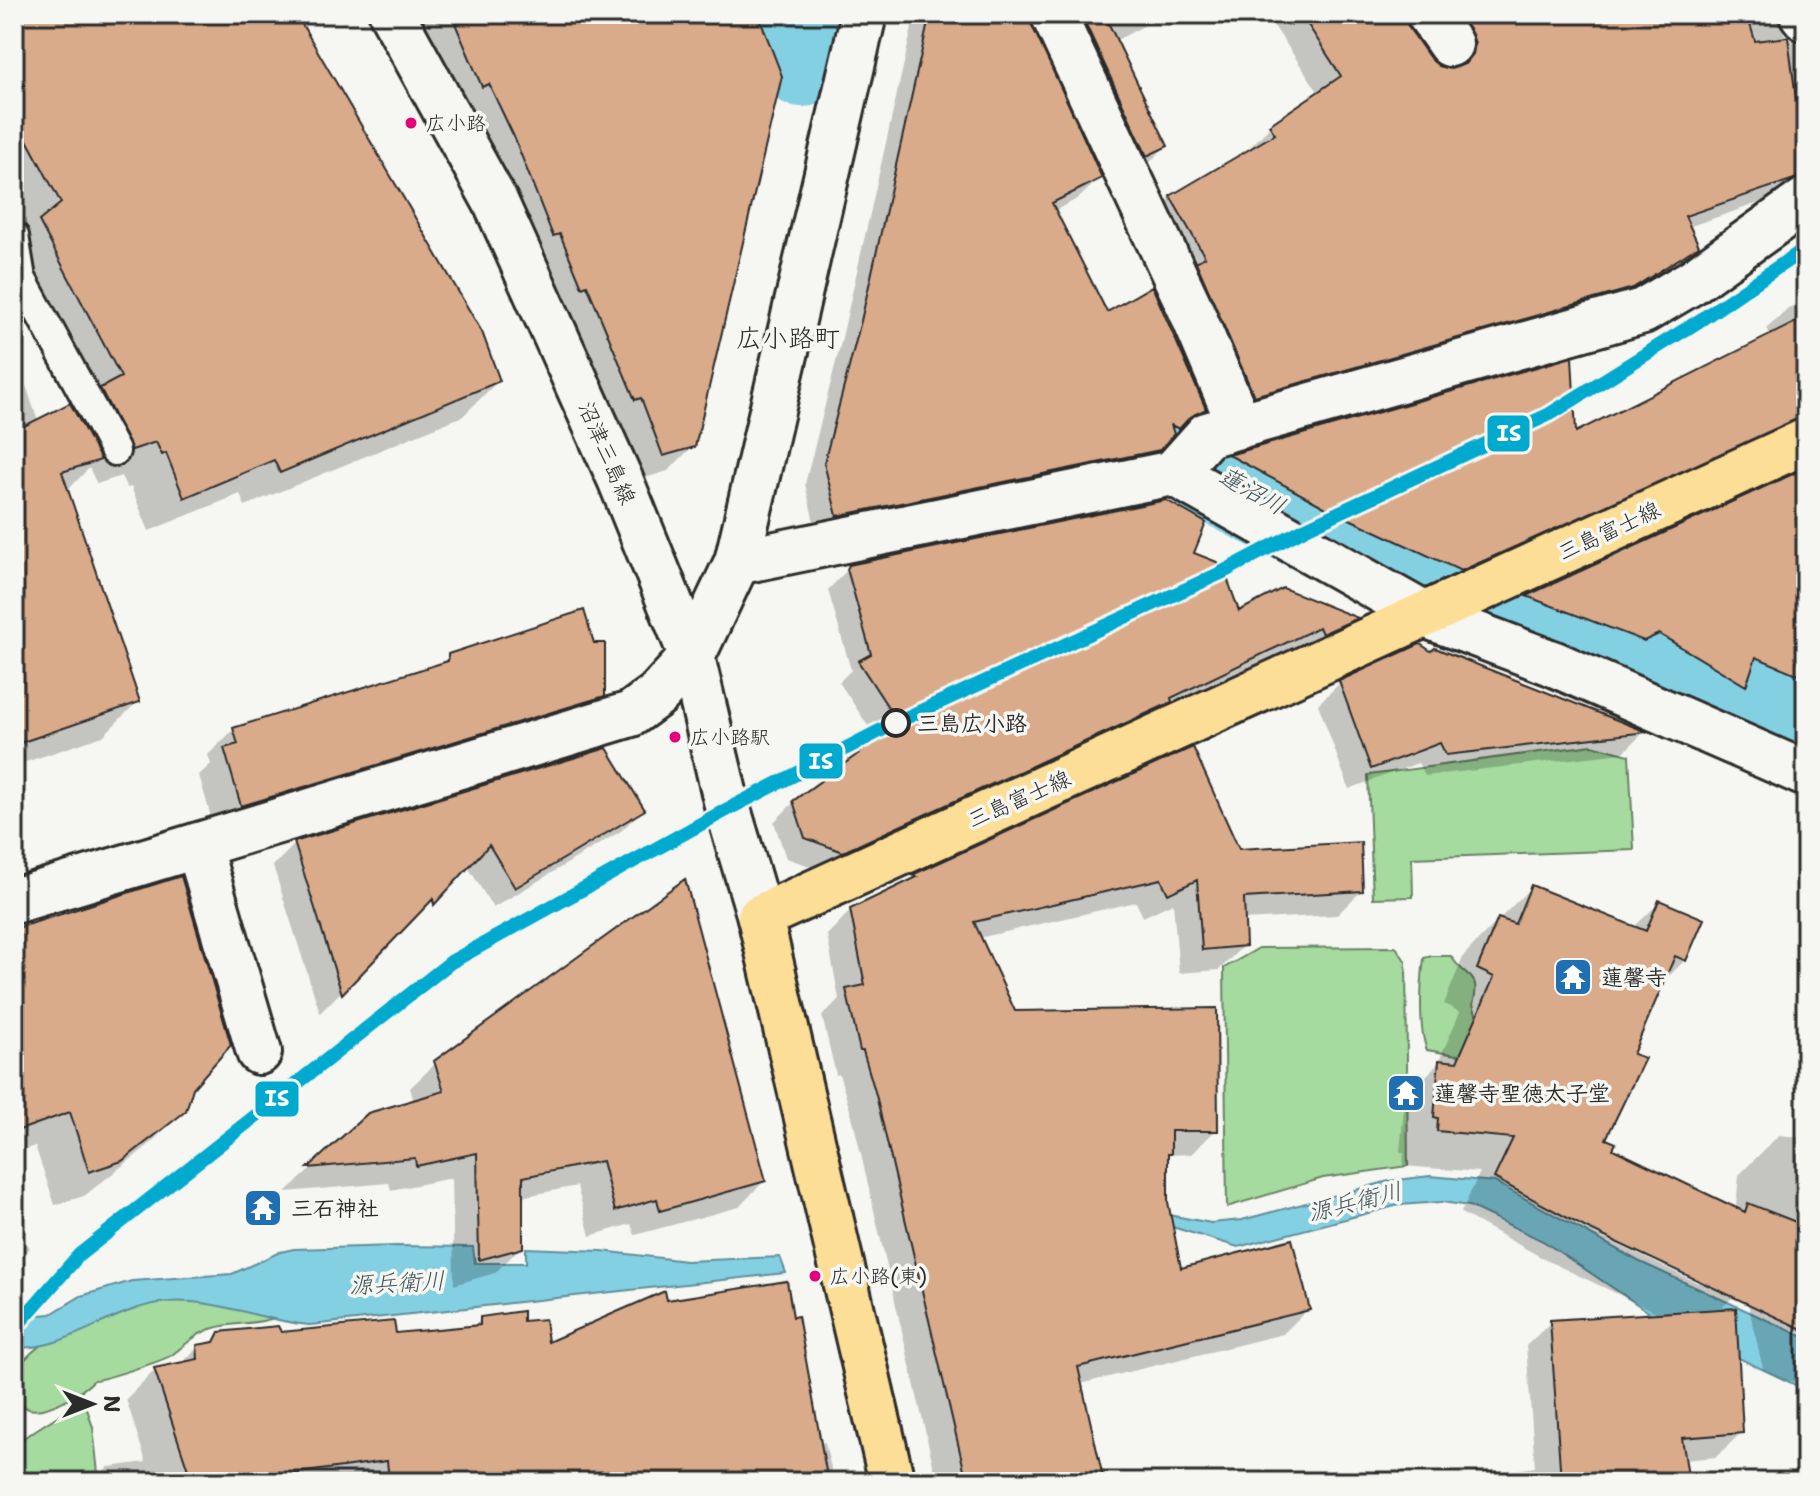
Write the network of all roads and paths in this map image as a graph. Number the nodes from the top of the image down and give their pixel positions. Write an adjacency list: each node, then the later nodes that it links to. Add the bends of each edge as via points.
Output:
1 (392, 14): 13 (street, 沼津三島線, via 495,201 620,479)
2 (864, 14): 11 (street)
3 (1053, 14): 9 (street, via 1183,294)
4 (1802, 14): 5 (street)
5 (1806, 19)
6 (1806, 200): 9 (street, via 1643,311)
7 (14, 236): 10 (lane, via 21,278)
8 (1806, 441): 12 (main road, 三島富士線)
9 (1201, 449): 11 (street); 12 (street)
10 (115, 451)
11 (737, 562): 13 (street)
12 (1437, 610): 14 (street); 17 (main road, 三島富士線)
13 (692, 657): 15 (street, via 631,714); 17 (street, 沼津三島線)
14 (1806, 774)
15 (198, 845): 16 (street); 18 (street)
16 (14, 901)
17 (760, 917): 19 (main road)
18 (259, 1052)
19 (892, 1482)

